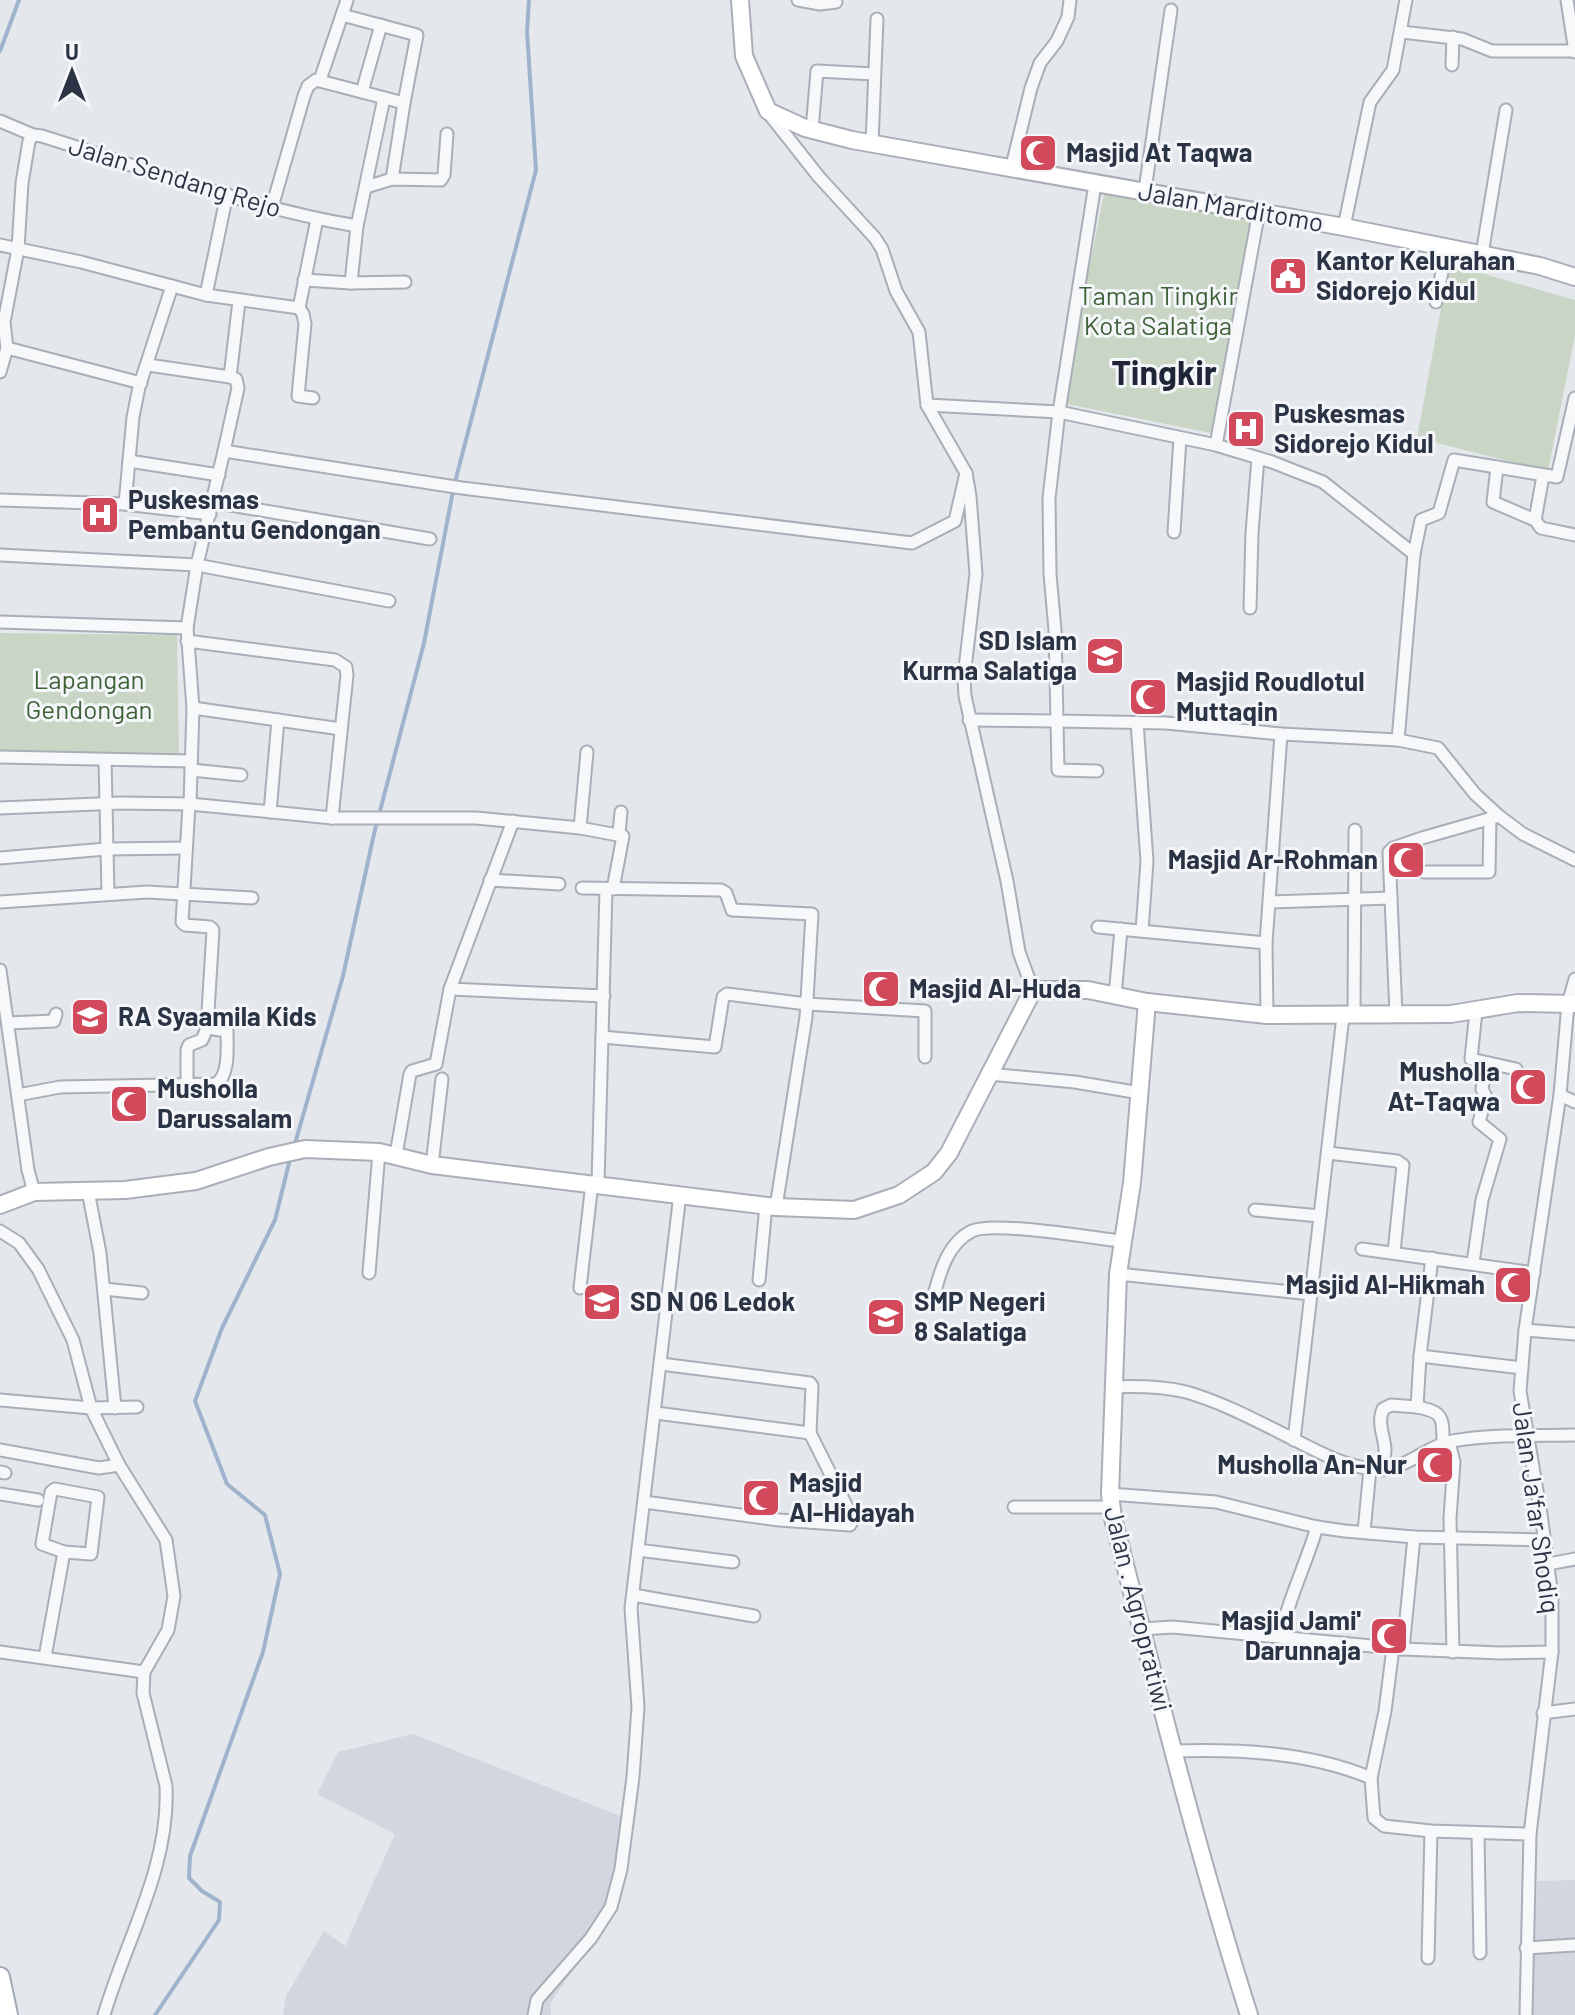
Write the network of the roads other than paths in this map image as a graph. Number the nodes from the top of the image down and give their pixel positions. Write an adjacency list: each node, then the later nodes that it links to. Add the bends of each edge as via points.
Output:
1 (347, 0): 9 (street)
2 (740, 0): 22 (street, via 744,56)
3 (798, 0): 7 (street)
4 (1070, 0): 28 (street, via 1068,17 1031,88)
5 (1406, 0): 12 (street)
6 (1567, 0): 14 (street)
7 (836, 2)
8 (1171, 10): 32 (street)
9 (342, 15): 11 (street); 17 (street)
10 (877, 19): 16 (street)
11 (381, 25): 18 (street); 20 (street, via 418,36)
12 (1402, 32): 13 (street); 38 (street, via 1393,70 1370,102)
13 (1453, 37): 14 (street, via 1492,51); 15 (street)
14 (1575, 51)
15 (1452, 65)
16 (874, 74): 24 (street, via 817,71); 27 (street)
17 (320, 80): 18 (street); 34 (street, via 308,86 304,96)
18 (362, 92): 19 (street)
19 (384, 98): 20 (street); 31 (street)
20 (404, 103): 29 (street)
21 (1506, 110): 42 (street)
22 (768, 111): 24 (street, Jalan Marditomo); 59 (street, via 882,249 896,291 919,332)
23 (0, 121): 26 (street, Jalan Sendang Rejo)
24 (812, 130): 27 (street, Jalan Marditomo)
25 (447, 134): 29 (street, via 442,179)
26 (33, 135): 33 (street, Jalan Sendang Rejo); 41 (street, via 22,183)
27 (872, 144): 28 (street, Jalan Marditomo)
28 (1011, 170): 30 (street, Jalan Marditomo)
29 (392, 179): 31 (street)
30 (1095, 184): 32 (street, Jalan Marditomo); 60 (street)
31 (366, 187): 37 (street)
32 (1145, 190): 35 (street, Jalan Marditomo)
33 (227, 194): 34 (street, Jalan Sendang Rejo); 48 (street)
34 (272, 207): 36 (street, Jalan Sendang Rejo)
35 (1259, 211): 38 (street, Jalan Marditomo); 62 (street)
36 (317, 219): 37 (street, Jalan Sendang Rejo); 44 (street)
37 (357, 226): 46 (street)
38 (1344, 227): 40 (street, Jalan Marditomo)
39 (0, 245): 41 (street)
40 (1447, 247): 42 (street, Jalan Marditomo); 50 (street)
41 (18, 249): 47 (street); 52 (street, via 5,316)
42 (1482, 254): 43 (street, Jalan Marditomo)
43 (1575, 277)
44 (304, 280): 46 (street); 51 (street)
45 (405, 282): 46 (street)
46 (351, 283)
47 (172, 286): 48 (street); 53 (street)
48 (206, 295): 49 (street)
49 (239, 301): 51 (street); 55 (street)
50 (1436, 302)
51 (299, 308): 57 (street, via 305,324 298,396)
52 (7, 348): 54 (street); 56 (street)
53 (148, 365): 55 (street); 56 (street)
54 (0, 372)
55 (230, 377): 63 (street, via 238,388)
56 (141, 383): 65 (street)
57 (313, 398)
58 (1575, 398): 69 (street, via 1558,475)
59 (927, 405): 60 (street); 67 (street)
60 (1059, 412): 61 (street); 87 (street, via 1049,498)
61 (1180, 438): 62 (street); 74 (street)
62 (1216, 445): 64 (street)
63 (224, 451): 67 (street, via 462,488 912,543 955,521); 68 (street)
64 (1258, 458): 77 (street, via 1323,482); 81 (street)
65 (129, 461): 68 (street); 71 (street)
66 (1497, 467): 69 (street); 73 (street, via 1492,502); 77 (street, via 1452,461 1439,513 1421,520)
67 (966, 473): 86 (street, via 976,574 964,677)
68 (219, 475): 72 (street)
69 (1543, 476): 73 (street)
70 (0, 500): 71 (street)
71 (125, 504): 72 (street)
72 (212, 508): 76 (street); 79 (street)
73 (1535, 520): 75 (street, via 1541,528)
74 (1174, 532)
75 (1575, 535)
76 (430, 539)
77 (1414, 554): 91 (street)
78 (0, 555): 79 (street)
79 (197, 565): 80 (street); 83 (street)
80 (389, 601)
81 (1250, 608)
82 (0, 622): 83 (street)
83 (187, 635): 84 (street); 89 (street, via 342,663 347,675)
84 (193, 708): 85 (street); 95 (street)
85 (278, 720): 89 (street); 101 (street)
86 (969, 720): 87 (street); 132 (street, via 1019,952)
87 (1057, 721): 88 (street); 96 (street, via 1058,770)
88 (1137, 722): 90 (street); 127 (street, via 1147,861)
89 (341, 729): 104 (street)
90 (1281, 734): 91 (street); 124 (street)
91 (1398, 740): 103 (street, via 1438,748)
92 (587, 752): 106 (street)
93 (0, 757): 94 (street)
94 (105, 760): 95 (street); 98 (street)
95 (191, 765): 97 (street); 99 (street)
96 (1097, 771)
97 (241, 775)
98 (106, 804): 99 (street); 100 (street); 110 (street)
99 (189, 804): 101 (street); 109 (street)
100 (0, 808)
101 (270, 812): 104 (street)
102 (621, 812): 108 (street)
103 (1495, 817): 112 (street); 113 (street, via 1489,872); 121 (street, via 1390,850)
104 (332, 818): 105 (street)
105 (513, 821): 106 (street); 114 (street)
106 (580, 828): 108 (street)
107 (1355, 830): 122 (street)
108 (619, 833): 117 (street, via 624,839)
109 (186, 848): 110 (street); 119 (street)
110 (106, 849): 111 (street); 118 (street)
111 (0, 858)
112 (1575, 860)
113 (1424, 872)
114 (490, 880): 115 (street); 131 (street)
115 (559, 884)
116 (582, 888): 117 (street)
117 (610, 889): 133 (street); 136 (street, via 721,890 732,910 811,913)
118 (108, 893): 119 (street); 123 (street)
119 (184, 894): 120 (street); 144 (street, via 183,924 213,930)
120 (252, 898)
121 (1391, 898): 122 (street); 140 (street)
122 (1353, 899): 124 (street); 142 (street)
123 (0, 902)
124 (1270, 902): 128 (street)
125 (1098, 927): 126 (street)
126 (1121, 929): 127 (street); 134 (street)
127 (1142, 931): 128 (street)
128 (1266, 943): 141 (street)
129 (0, 970): 143 (street)
130 (1575, 979): 137 (street, Jalan Ja'far Shodiq)
131 (450, 989): 133 (street); 157 (street, via 436,1064 410,1074)
132 (1033, 990): 134 (street, via 1088,990); 149 (street)
133 (604, 996): 145 (street)
134 (1115, 996): 135 (street)
135 (1147, 1002): 141 (street); 152 (street, Jalan . Agropratiwi)
136 (807, 1004): 145 (street, via 725,994 714,1047); 146 (street, via 925,1011); 164 (street)
137 (1572, 1004): 138 (street, via 1518,1003); 154 (street, Jalan Ja'far Shodiq)
138 (1476, 1011): 140 (street); 147 (street, via 1470,1058)
139 (56, 1014): 143 (street, via 54,1021)
140 (1396, 1014): 142 (street)
141 (1267, 1015): 142 (street)
142 (1348, 1015): 156 (street)
143 (8, 1023): 153 (street)
144 (207, 1028): 151 (street, via 202,1040 187,1050); 151 (street, via 227,1031 222,1080)
145 (602, 1037): 159 (street)
146 (925, 1057)
147 (1487, 1063): 148 (street); 172 (street, via 1479,1122 1500,1139 1482,1200)
148 (1516, 1069)
149 (988, 1074): 152 (street); 164 (street, via 949,1153 934,1172 899,1195 854,1210)
150 (442, 1079): 158 (street)
151 (187, 1085): 153 (street, via 60,1087)
152 (1140, 1093): 168 (street, Jalan . Agropratiwi)
153 (18, 1095): 161 (street)
154 (1560, 1095): 155 (street); 174 (street, Jalan Ja'far Shodiq)
155 (1575, 1102)
156 (1328, 1153): 166 (street); 170 (street, via 1403,1165)
157 (388, 1154): 158 (street); 160 (street, via 305,1149 196,1181); 173 (street)
158 (432, 1165): 159 (street)
159 (595, 1184): 162 (street); 177 (street)
160 (88, 1191): 161 (street); 178 (street)
161 (34, 1192): 163 (street)
162 (680, 1194): 164 (street); 185 (street)
163 (0, 1205)
164 (771, 1206): 176 (street)
165 (1255, 1210): 166 (street)
166 (1320, 1216): 180 (street)
167 (0, 1231): 191 (street, via 19,1243 38,1269 73,1340)
168 (1121, 1241): 175 (street, Jalan . Agropratiwi); 181 (street, via 976,1229 949,1254)
169 (1362, 1249): 170 (street)
170 (1394, 1252): 171 (street)
171 (1432, 1258): 172 (street); 184 (street)
172 (1473, 1263): 174 (street)
173 (369, 1273)
174 (1534, 1273): 182 (street, Jalan Ja'far Shodiq)
175 (1118, 1274): 180 (street); 187 (street, Jalan . Agropratiwi)
176 (759, 1280)
177 (580, 1288)
178 (104, 1289): 179 (street); 192 (street)
179 (142, 1293)
180 (1311, 1294): 197 (street)
181 (933, 1299)
182 (1525, 1330): 183 (street); 186 (street, Jalan Ja'far Shodiq)
183 (1575, 1334)
184 (1420, 1356): 186 (street); 190 (street)
185 (661, 1364): 193 (street); 194 (street, via 810,1383)
186 (1522, 1368): 196 (street, Jalan Ja'far Shodiq)
187 (1112, 1387): 197 (street, via 1187,1392); 204 (street, Jalan . Agropratiwi)
188 (0, 1400): 191 (street)
189 (137, 1407): 192 (street)
190 (1417, 1407): 198 (street, via 1439,1415); 201 (street, via 1383,1409 1385,1444)
191 (91, 1408): 192 (street); 200 (street)
192 (115, 1408)
193 (656, 1413): 194 (street); 205 (street)
194 (810, 1433): 205 (street, via 853,1519 850,1525)
195 (1575, 1435): 196 (street)
196 (1527, 1437): 198 (street); 211 (street, Jalan Ja'far Shodiq)
197 (1294, 1440): 201 (street, via 1321,1455)
198 (1446, 1443): 201 (street, via 1419,1458); 210 (street, via 1454,1462)
199 (0, 1450): 200 (street, via 99,1468)
200 (119, 1465): 226 (street, via 161,1530 172,1568 168,1630)
201 (1376, 1469): 208 (street)
202 (0, 1494): 203 (street)
203 (38, 1500)
204 (1110, 1500): 206 (street); 207 (street, via 1216,1502); 219 (street, Jalan . Agropratiwi)
205 (644, 1502): 212 (street)
206 (1014, 1507)
207 (1317, 1527): 208 (street); 220 (street)
208 (1364, 1532): 209 (street)
209 (1414, 1537): 210 (street); 221 (street)
210 (1451, 1539): 211 (street); 223 (street)
211 (1544, 1540): 216 (street, Jalan Ja'far Shodiq)
212 (638, 1550): 215 (street); 217 (street)
213 (64, 1552): 213 (street, via 42,1542 53,1490 97,1496 92,1551); 225 (street)
214 (1575, 1559): 216 (street)
215 (733, 1562)
216 (1548, 1564): 224 (street, Jalan Ja'far Shodiq)
217 (633, 1595): 218 (street); 241 (street, via 638,1707 621,1869 611,1907 537,2000)
218 (754, 1616)
219 (1141, 1629): 220 (street); 229 (street, Jalan . Agropratiwi)
220 (1280, 1636): 221 (street)
221 (1398, 1648): 223 (street); 230 (street)
222 (0, 1652): 225 (street)
223 (1453, 1652): 224 (street)
224 (1552, 1652): 228 (street, Jalan Ja'far Shodiq)
225 (45, 1657): 226 (street)
226 (144, 1672): 240 (street, via 143,1693 166,1786 166,1809 160,1852)
227 (1575, 1709): 228 (street)
228 (1543, 1713): 233 (street, Jalan Ja'far Shodiq)
229 (1173, 1751): 230 (street, via 1267,1753); 242 (street, Jalan . Agropratiwi)
230 (1371, 1778): 231 (street, via 1378,1823)
231 (1431, 1831): 232 (street); 237 (street)
232 (1478, 1833): 233 (street); 236 (street)
233 (1530, 1834): 235 (street, Jalan Ja'far Shodiq)
234 (1575, 1945): 235 (street)
235 (1526, 1948): 243 (street, Jalan Ja'far Shodiq)
236 (1480, 1953)
237 (1428, 1958)
238 (0, 1977): 239 (main road)
239 (8, 2015)
240 (104, 2015)
241 (534, 2015)
242 (1249, 2015)
243 (1526, 2015)

